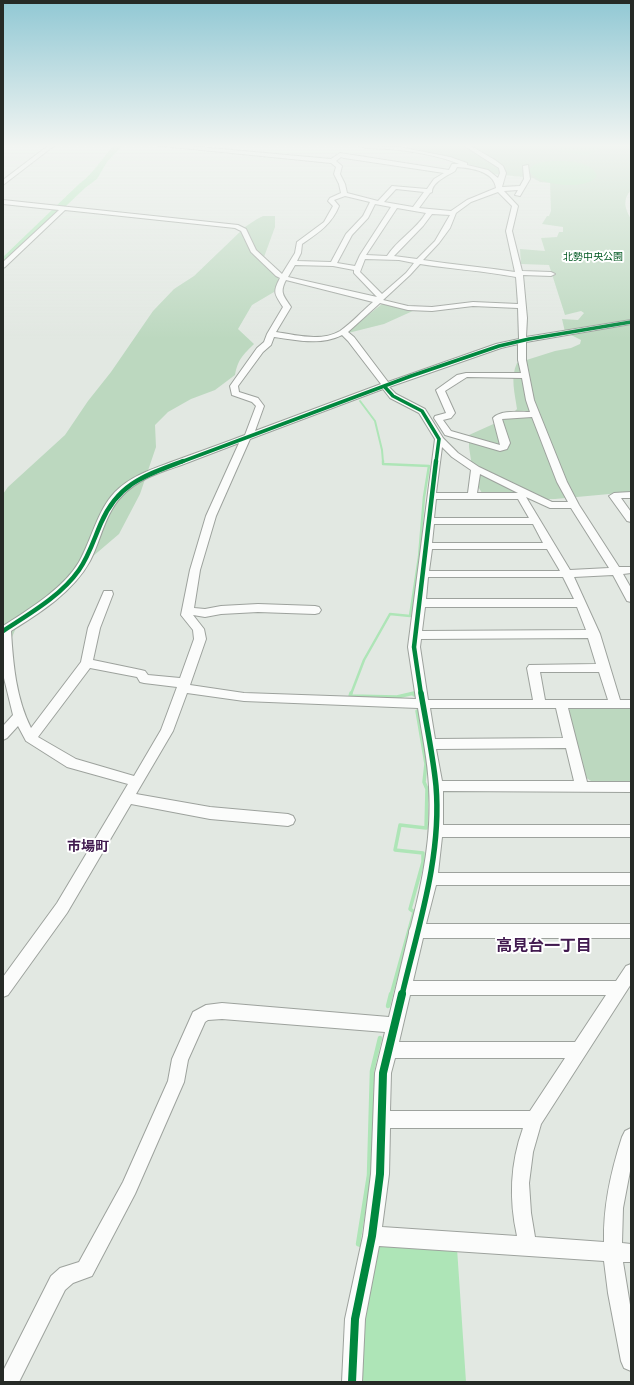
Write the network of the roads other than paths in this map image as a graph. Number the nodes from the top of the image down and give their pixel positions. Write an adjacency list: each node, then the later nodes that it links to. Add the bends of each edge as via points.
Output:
1 (61, 210): 16 (street)
2 (77, 210): 20 (street, via 236,226 242,228 253,251 278,275)
3 (334, 210): 14 (street, via 326,222 299,243)
4 (371, 210): 15 (street, via 342,244)
5 (393, 210): 11 (street)
6 (418, 210): 9 (street)
7 (456, 210): 10 (street)
8 (514, 210): 18 (street, via 509,231)
9 (430, 212): 10 (street); 12 (street)
10 (452, 212): 13 (street, via 454,214 447,228 436,244)
11 (363, 257): 12 (street); 17 (street)
12 (389, 258): 13 (street)
13 (419, 260): 18 (street, via 457,268); 21 (street, via 408,274)
14 (293, 263): 15 (street); 20 (street)
15 (333, 264): 17 (street)
16 (3, 266)
17 (356, 268): 21 (street, via 357,274)
18 (518, 274): 19 (street); 22 (street)
19 (551, 274)
20 (285, 278): 21 (street); 25 (street, via 278,292 287,307)
21 (380, 299): 22 (street, via 420,309 473,304); 24 (street)
22 (522, 306): 26 (street)
23 (631, 322): 26 (street)
24 (343, 332): 25 (street, via 332,337 315,339); 28 (street, via 351,339)
25 (271, 334): 30 (street, via 268,343 234,386 235,393 255,400 260,406)
26 (522, 341): 27 (street); 28 (street, via 499,346)
27 (524, 376): 29 (street); 29 (street, via 460,377 440,390 451,413 438,418 448,433 500,448 504,447 505,443 498,417)
28 (385, 386): 30 (street); 31 (street, via 393,396 422,411)
29 (534, 414): 37 (street)
30 (248, 437): 52 (street, via 211,516 195,570); 55 (street, via 136,480 112,501 88,555 74,577 30,613)
31 (439, 439): 32 (street, via 455,455); 35 (street)
32 (476, 469): 33 (street); 36 (street)
33 (522, 494): 36 (street); 37 (street, via 550,505); 39 (street)
34 (631, 495): 38 (street, via 614,496)
35 (431, 496): 36 (street); 40 (street)
36 (472, 496)
37 (574, 505): 44 (street)
38 (631, 519)
39 (536, 520): 40 (street); 42 (street)
40 (430, 521): 41 (street)
41 (427, 546): 42 (street); 45 (street)
42 (551, 546): 46 (street)
43 (631, 570): 44 (street)
44 (616, 571): 46 (street); 48 (street)
45 (424, 574): 46 (street); 49 (street)
46 (567, 574): 50 (street)
47 (108, 594): 58 (street, via 94,628)
48 (631, 598)
49 (419, 603): 50 (street); 57 (street)
50 (581, 603): 56 (street)
51 (315, 610): 53 (street, via 258,608)
52 (187, 611): 53 (street); 54 (street, via 187,615)
53 (205, 613): 54 (street)
54 (198, 629): 60 (street, via 200,640)
55 (4, 630): 66 (street, via 7,666)
56 (594, 634): 57 (street); 59 (street)
57 (417, 635): 61 (street, via 414,647)
58 (87, 663): 60 (street, via 142,674 144,679); 68 (street)
59 (604, 668): 62 (street, via 533,668); 64 (street)
60 (184, 686): 61 (street, via 244,698); 71 (street, via 167,731)
61 (423, 704): 62 (street); 70 (street)
62 (540, 704): 63 (street)
63 (561, 704): 64 (street); 69 (street)
64 (615, 704): 65 (street)
65 (631, 704)
66 (20, 716): 67 (street); 68 (street)
67 (3, 735)
68 (30, 738): 71 (street, via 72,763)
69 (571, 742): 70 (street); 73 (street)
70 (430, 744): 72 (street)
71 (138, 782): 75 (street)
72 (436, 786): 73 (street); 77 (street)
73 (582, 786): 74 (street)
74 (631, 786)
75 (127, 798): 76 (street, via 210,813); 86 (street, via 62,908)
76 (288, 820)
77 (436, 831): 78 (street); 79 (street)
78 (631, 831)
79 (430, 879): 80 (street); 81 (street)
80 (631, 879)
81 (416, 931): 82 (street); 84 (street)
82 (631, 932)
83 (631, 971): 85 (street)
84 (403, 988): 85 (street); 87 (street)
85 (619, 988): 89 (street)
86 (3, 990)
87 (393, 1025): 88 (street); 97 (street, via 222,1011 206,1013 199,1018 180,1059 176,1082 129,1188 85,1269 67,1275 58,1283)
88 (388, 1050): 89 (street); 90 (street, via 383,1073)
89 (579, 1050): 91 (street)
90 (382, 1119): 91 (street); 93 (street, via 380,1174)
91 (534, 1120): 94 (street, via 525,1144 520,1179)
92 (631, 1137): 95 (street, via 619,1175 613,1222)
93 (372, 1236): 94 (street); 98 (street, via 355,1319)
94 (528, 1246): 95 (street)
95 (622, 1252): 96 (street)
96 (631, 1361)
97 (8, 1382)
98 (352, 1382)

